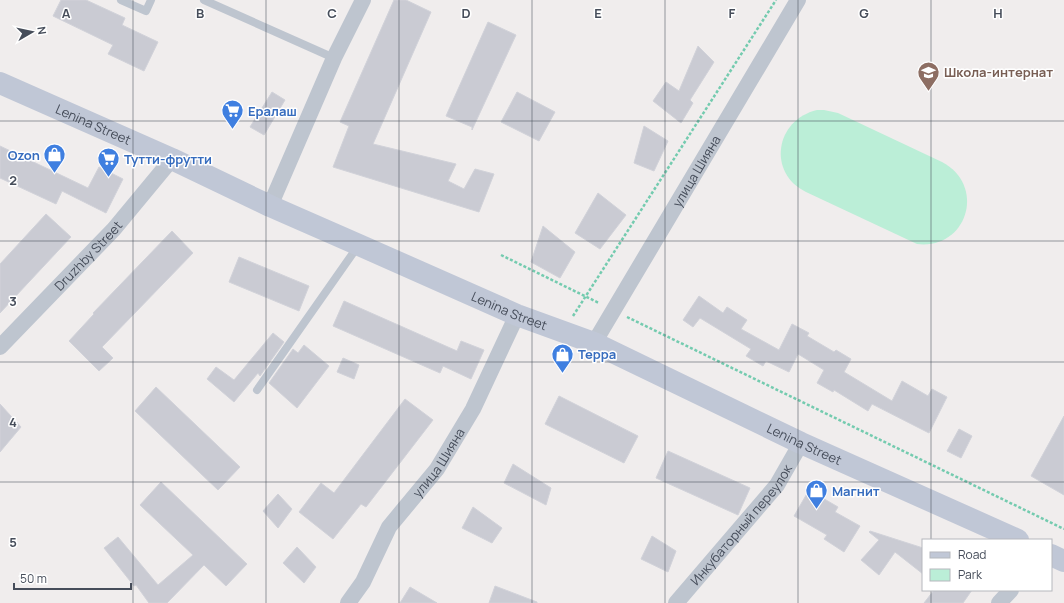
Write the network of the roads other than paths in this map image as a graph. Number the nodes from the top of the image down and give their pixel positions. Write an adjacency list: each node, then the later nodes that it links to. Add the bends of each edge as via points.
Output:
1 (121, 0): 2 (lane, via 146,11)
2 (151, 0)
3 (204, 0): 6 (lane)
4 (363, 0): 6 (street)
5 (798, 0): 12 (street, улица Шияна)
6 (334, 58): 9 (street)
7 (0, 83): 8 (main road, Lenina Street)
8 (172, 159): 9 (main road, Lenina Street); 13 (street, Druzhby Street, via 114,229)
9 (270, 206): 10 (main road, Lenina Street)
10 (359, 245): 11 (main road, Lenina Street); 14 (lane)
11 (517, 314): 12 (main road, Lenina Street); 20 (street, улица Шияна, via 473,409 437,469 389,526 363,582)
12 (594, 343): 15 (main road, Lenina Street)
13 (0, 347)
14 (257, 390)
15 (801, 443): 16 (main road, Lenina Street); 21 (street, Инкубаторный переулок, via 777,485)
16 (1016, 539)
17 (1052, 555): 18 (main road)
18 (1064, 561)
19 (1010, 591): 22 (street)
20 (348, 603)
21 (676, 603)
22 (999, 603)

